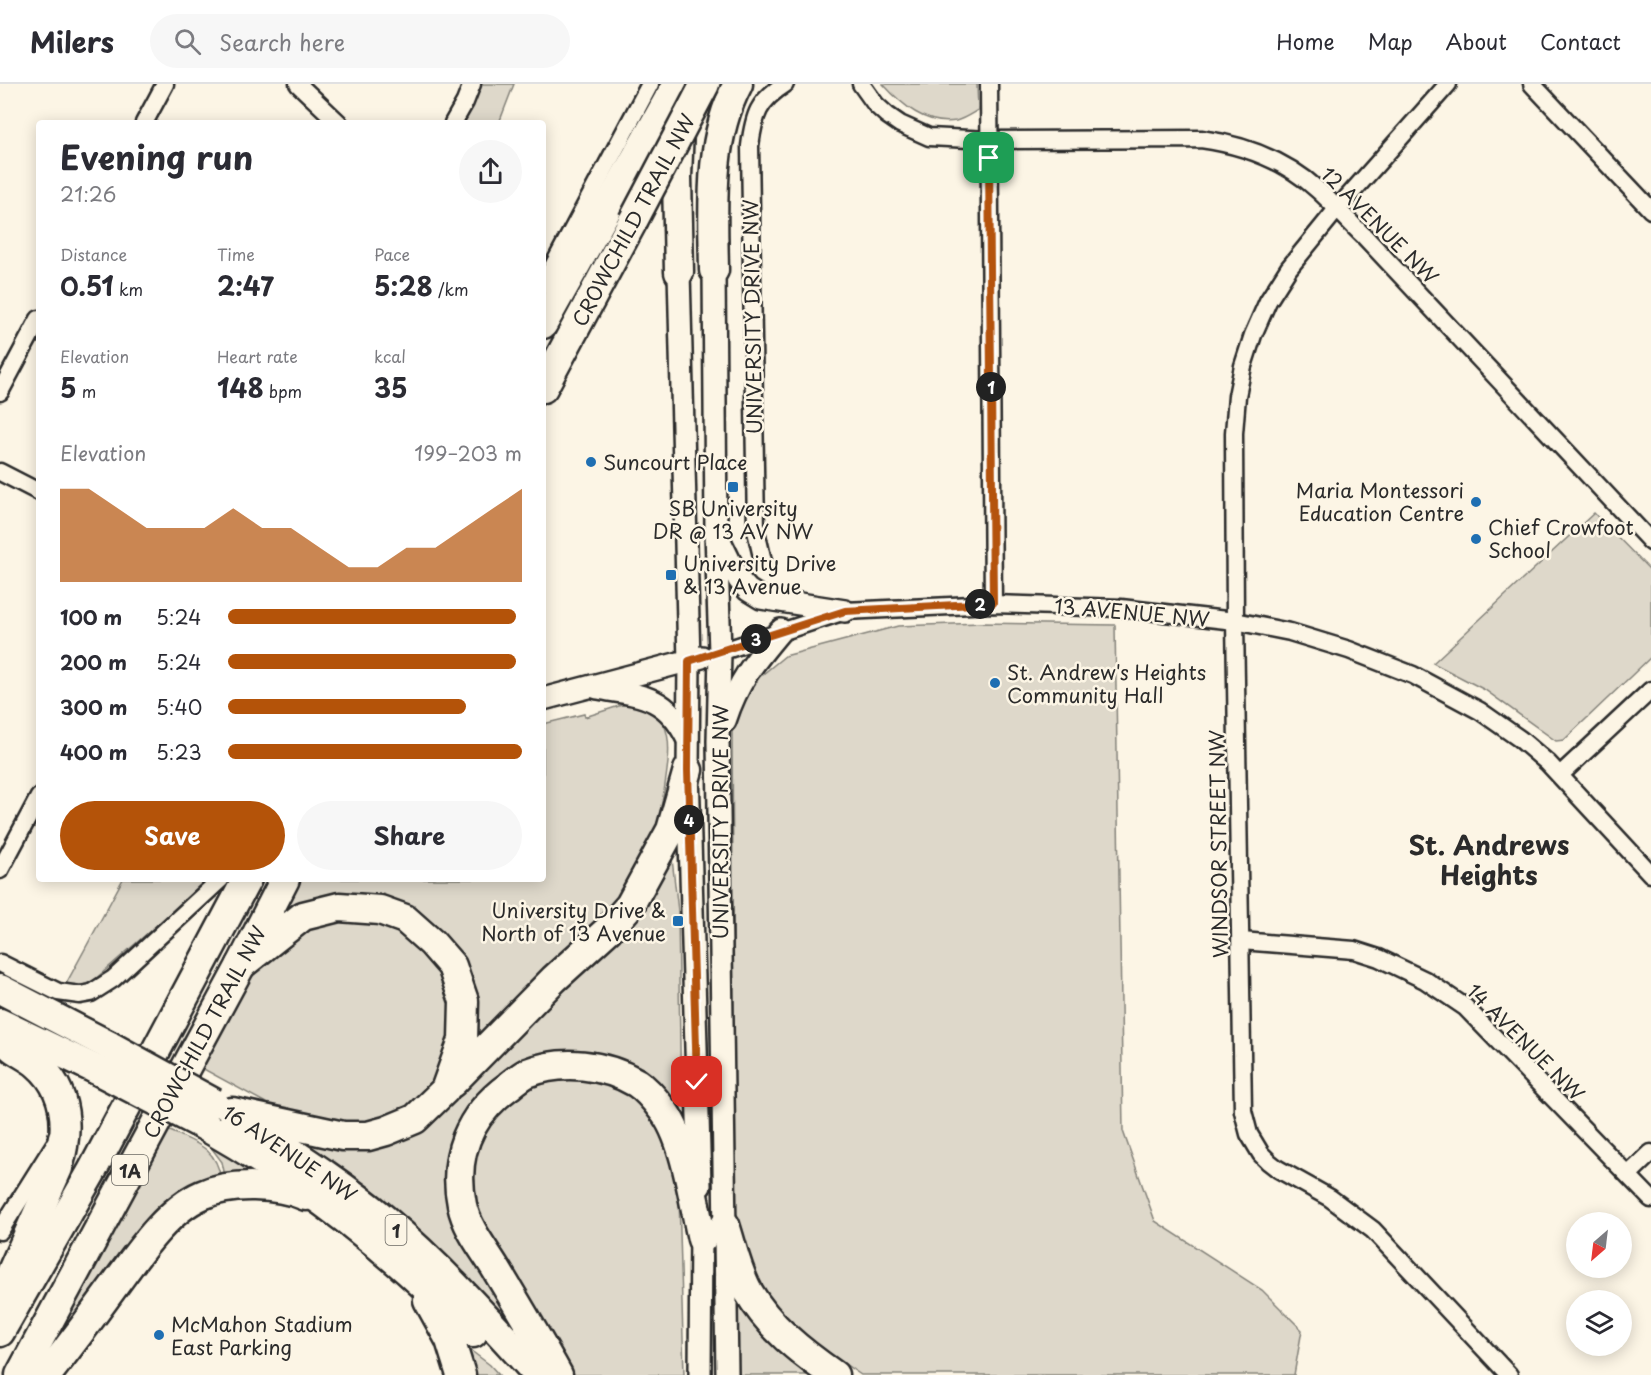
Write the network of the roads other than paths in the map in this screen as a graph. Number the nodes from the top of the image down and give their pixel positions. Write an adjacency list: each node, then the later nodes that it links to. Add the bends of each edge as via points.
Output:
1 (165, 84): 14 (street)
2 (298, 84): 15 (street)
3 (472, 84): 16 (street)
4 (650, 84): 22 (street)
5 (677, 84): 23 (highway, CROWCHILD TRAIL NW)
6 (684, 84): 21 (highway, via 677,177)
7 (705, 84): 25 (highway, CROWCHILD TRAIL NW, bridge)
8 (738, 84): 20 (highway, via 720,132 712,199)
9 (785, 84): 31 (street, UNIVERSITY DRIVE NW, via 764,100 753,123 750,146 756,531)
10 (861, 84): 17 (street, 12 AVENUE NW, via 887,115 914,132 929,137)
11 (989, 84): 17 (street)
12 (1448, 84): 18 (street, WINDSOR STREET NW)
13 (1532, 84): 19 (street)
14 (146, 120)
15 (336, 120)
16 (455, 120)
17 (989, 140): 18 (street, 12 AVENUE NW, via 1219,142 1256,152 1289,169 1319,190); 32 (street)
18 (1337, 209): 30 (street, 12 AVENUE NW); 34 (street, WINDSOR STREET NW, via 1268,301 1243,366 1233,433)
19 (1651, 210)
20 (714, 270): 29 (street, UNIVERSITY DRIVE NW)
21 (679, 272): 37 (street, UNIVERSITY DRIVE NW)
22 (546, 279)
23 (546, 319)
24 (36, 325): 26 (street)
25 (546, 382)
26 (0, 392)
27 (0, 472): 28 (street)
28 (36, 490)
29 (716, 532): 33 (street, via 739,580 761,598); 36 (street, UNIVERSITY DRIVE NW)
30 (1651, 542)
31 (763, 561)
32 (993, 603): 33 (street, 13 AVENUE NW); 34 (street, 13 AVENUE NW, via 1121,608)
33 (845, 611): 35 (street, 13 AVENUE NW)
34 (1235, 621): 44 (street, 13 AVENUE NW, via 1342,647 1413,675 1480,711 1520,739); 51 (street, WINDSOR STREET NW)
35 (780, 630): 36 (street, 13 AVENUE NW); 42 (street, via 748,669 733,695)
36 (720, 652): 37 (street, 13 AVENUE NW); 42 (street, UNIVERSITY DRIVE NW)
37 (689, 661): 38 (street, 13 AVENUE NW); 41 (street, UNIVERSITY DRIVE NW)
38 (590, 687): 40 (street, 13 AVENUE NW); 41 (street, via 641,696 663,705 681,724)
39 (1651, 690): 44 (street)
40 (546, 698)
41 (688, 740): 43 (street, UNIVERSITY DRIVE NW)
42 (718, 741): 66 (street, UNIVERSITY DRIVE NW)
43 (688, 770): 58 (highway, via 671,830 630,905); 66 (street, UNIVERSITY DRIVE NW)
44 (1560, 775): 47 (street, 13 AVENUE NW)
45 (36, 803): 46 (street)
46 (0, 870)
47 (1651, 874)
48 (218, 882): 52 (street, via 112,979 90,993 58,992)
49 (245, 882): 69 (highway, CROWCHILD TRAIL NW / 1A, via 91,1173)
50 (283, 882): 53 (highway, CROWCHILD TRAIL NW)
51 (1241, 941): 62 (street, 14 AVENUE NW, via 1354,950 1425,980 1465,1007); 79 (street, WINDSOR STREET NW, via 1243,1111 1254,1144 1278,1169 1330,1198 1373,1230)
52 (0, 963)
53 (241, 965): 58 (highway, via 303,916 339,907 380,910 405,919 452,966 464,1001 464,1040); 70 (highway, CROWCHILD TRAIL NW / 1A)
54 (0, 989): 57 (highway, 16 AVENUE NW / 1)
55 (0, 1023): 57 (highway, 16 AVENUE NW / 1)
56 (0, 1035): 59 (highway, via 38,1064 56,1085)
57 (103, 1058): 60 (highway, 16 AVENUE NW / 1, bridge)
58 (445, 1090): 60 (highway, via 415,1119 368,1136 343,1136)
59 (63, 1103): 65 (street, via 56,1142); 68 (highway, via 64,1146 58,1168)
60 (216, 1113): 64 (highway, 16 AVENUE NW / 1, via 264,1161); 74 (highway, 16 AVENUE NW / 1, via 326,1175 383,1218 454,1285)
61 (1651, 1154): 62 (street)
62 (1629, 1174): 63 (street, 14 AVENUE NW)
63 (1651, 1198)
64 (330, 1206): 67 (highway, 16 AVENUE NW / 1); 71 (highway, via 298,1193 265,1188 240,1186 202,1195 181,1208 150,1239)
65 (0, 1231)
66 (713, 1232): 75 (highway, via 679,1138 663,1110 638,1084 586,1065 557,1066 526,1073 492,1098 472,1124 463,1144 462,1206 471,1229); 76 (street, UNIVERSITY DRIVE NW); 77 (street, UNIVERSITY DRIVE NW); 78 (highway, via 763,1314 800,1351)
67 (414, 1274): 72 (highway, via 450,1340); 73 (highway, 16 AVENUE NW / 1)
68 (0, 1298)
69 (0, 1332)
70 (20, 1375)
71 (47, 1375)
72 (461, 1375)
73 (513, 1375)
74 (538, 1375)
75 (558, 1375)
76 (700, 1375)
77 (727, 1375)
78 (834, 1375)
79 (1509, 1375)

